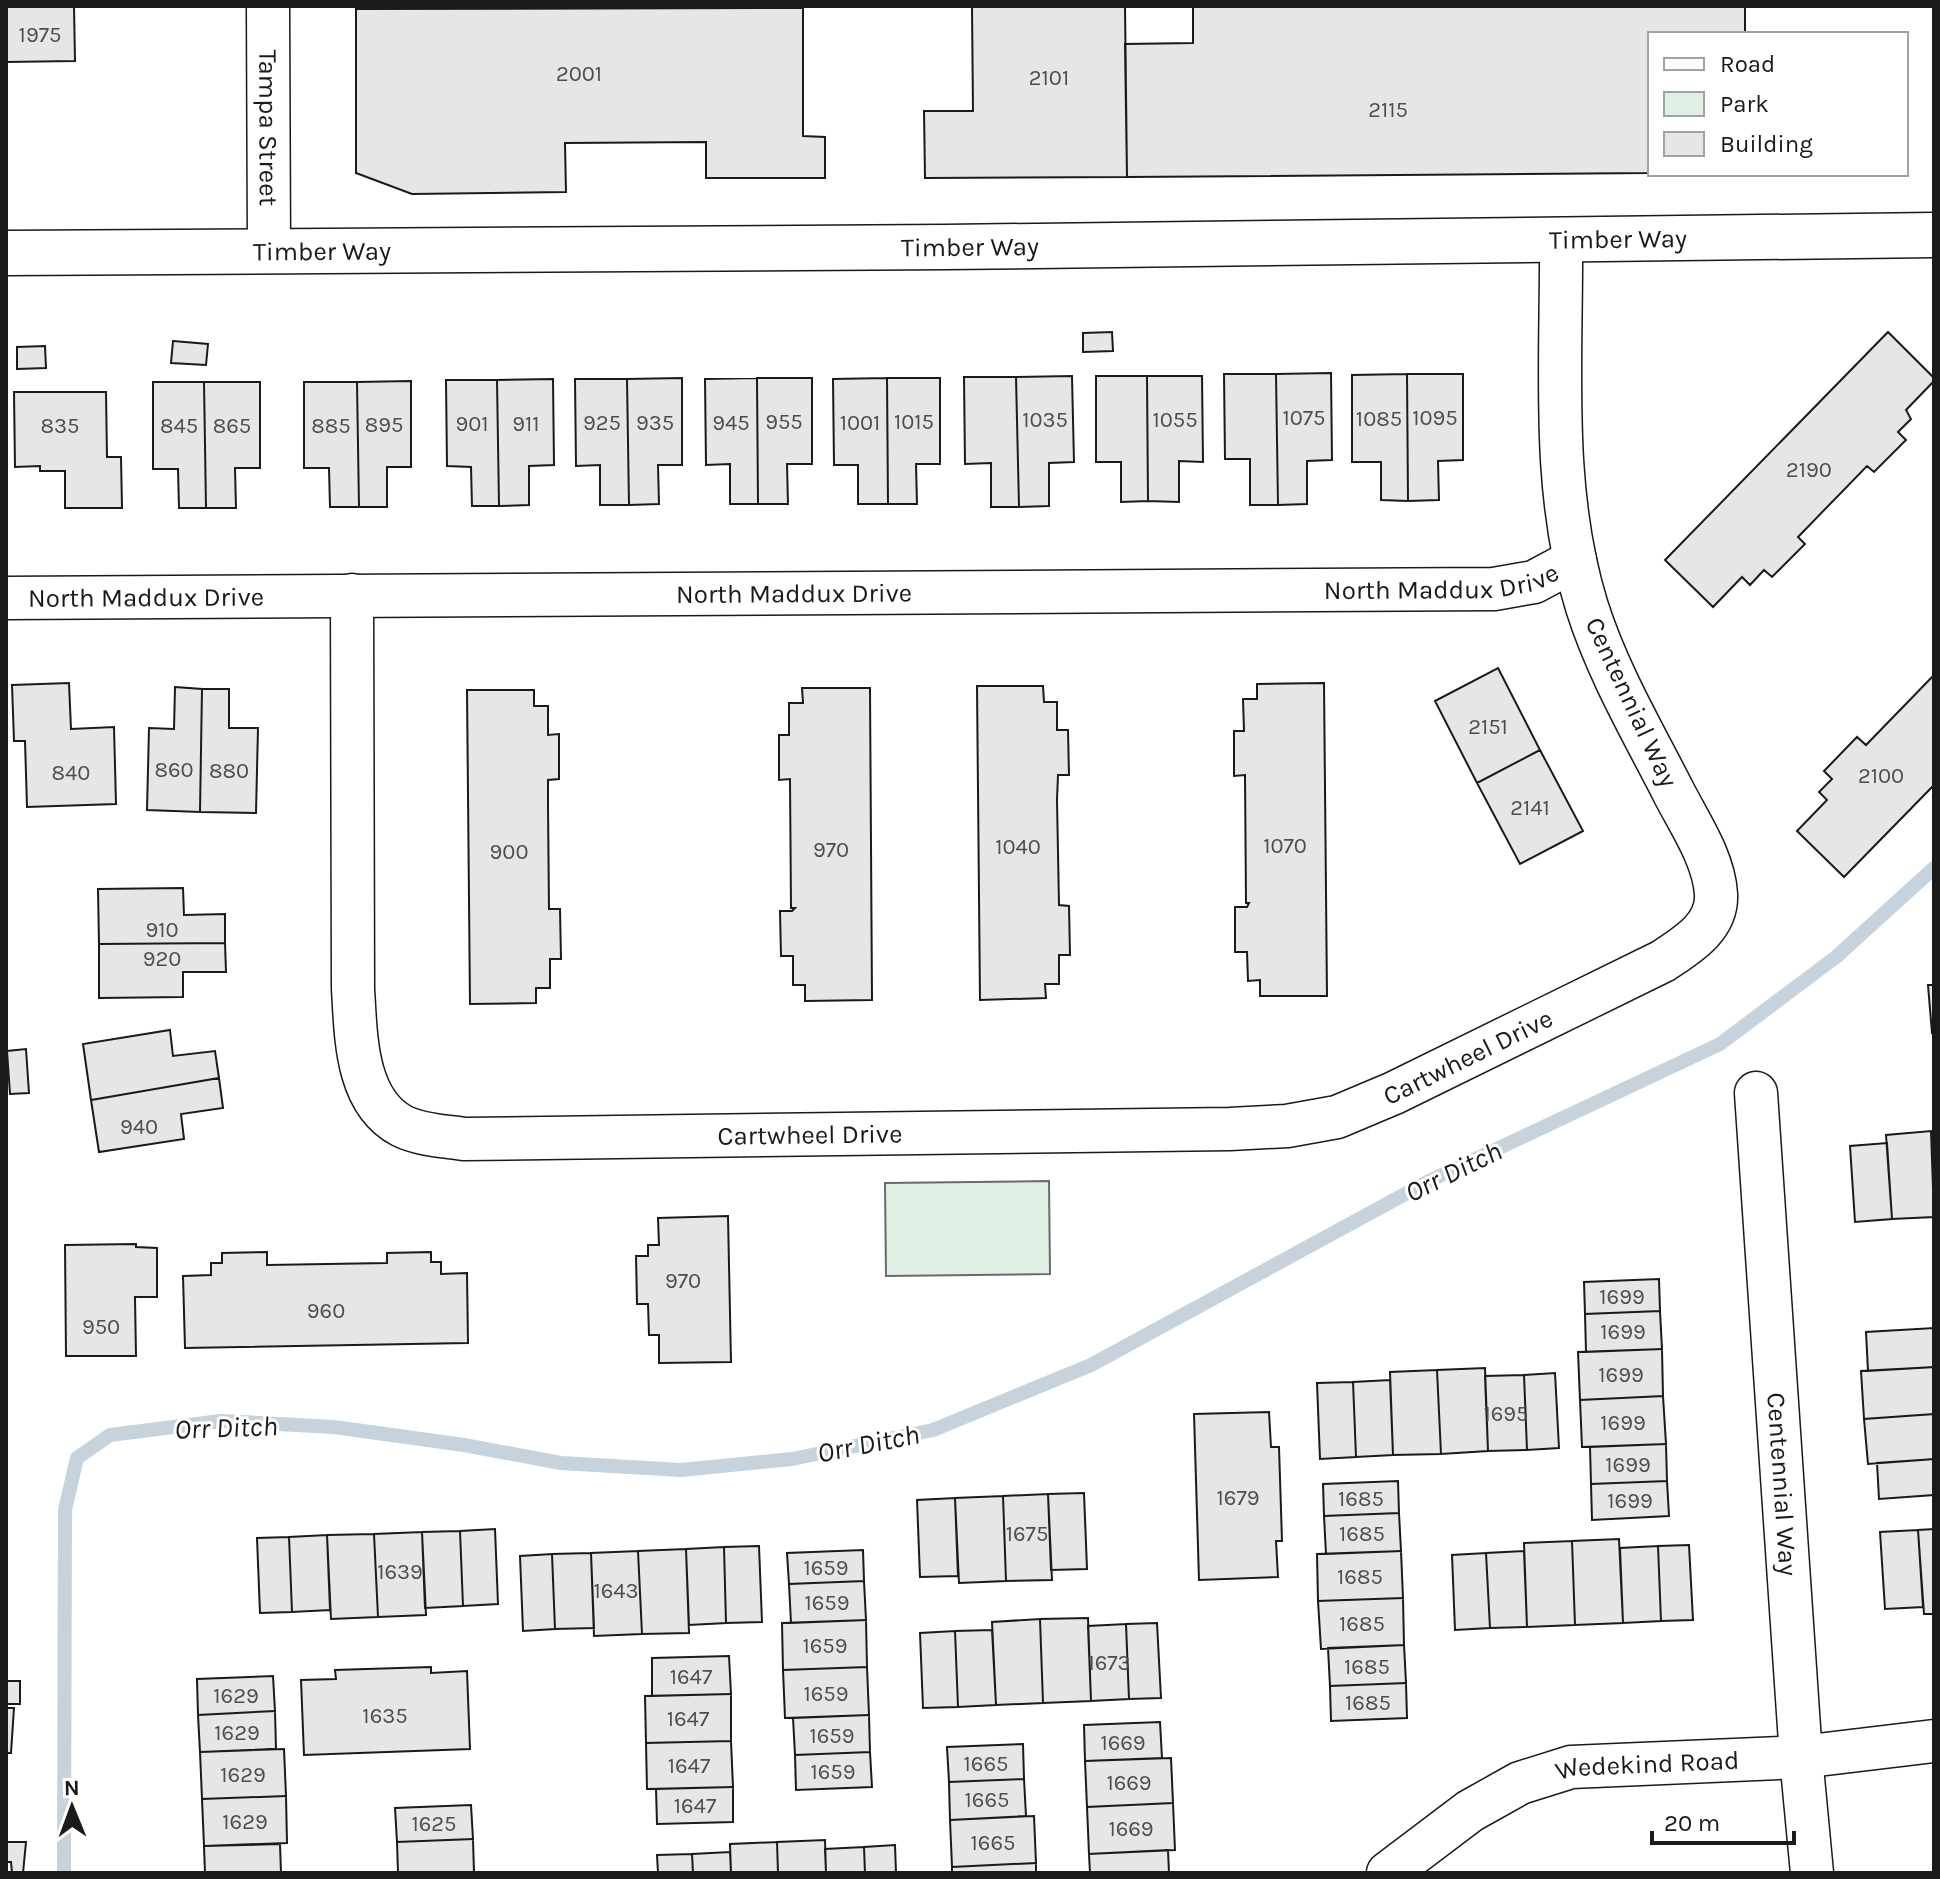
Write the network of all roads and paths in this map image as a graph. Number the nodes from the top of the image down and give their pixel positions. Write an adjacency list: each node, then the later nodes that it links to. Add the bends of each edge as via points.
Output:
1 (268, 6): 4 (street, Tampa Street)
2 (1934, 235): 3 (street, Timber Way)
3 (1561, 240): 4 (street, Timber Way); 6 (street, Centennial Way, via 1562,444)
4 (269, 251): 5 (street, Timber Way)
5 (6, 253)
6 (1575, 560): 7 (street, North Maddux Drive, via 1534,582 1494,589); 9 (street, Centennial Way, via 1609,665 1707,857 1716,894)
7 (352, 595): 8 (street, North Maddux Drive); 9 (street, Cartwheel Drive, via 356,1040 379,1108 402,1126 433,1135 464,1139 1287,1126 1337,1117 1394,1093 1663,961 1689,945)
8 (6, 598)
9 (1713, 918)
10 (1756, 1093): 12 (street, Centennial Way)
11 (1934, 1741): 12 (street, Wedekind Road)
12 (1801, 1757): 13 (street, Wedekind Road, via 1571,1767 1520,1783 1470,1811); 14 (street, Centennial Way)
13 (1388, 1873)
14 (1812, 1873)

